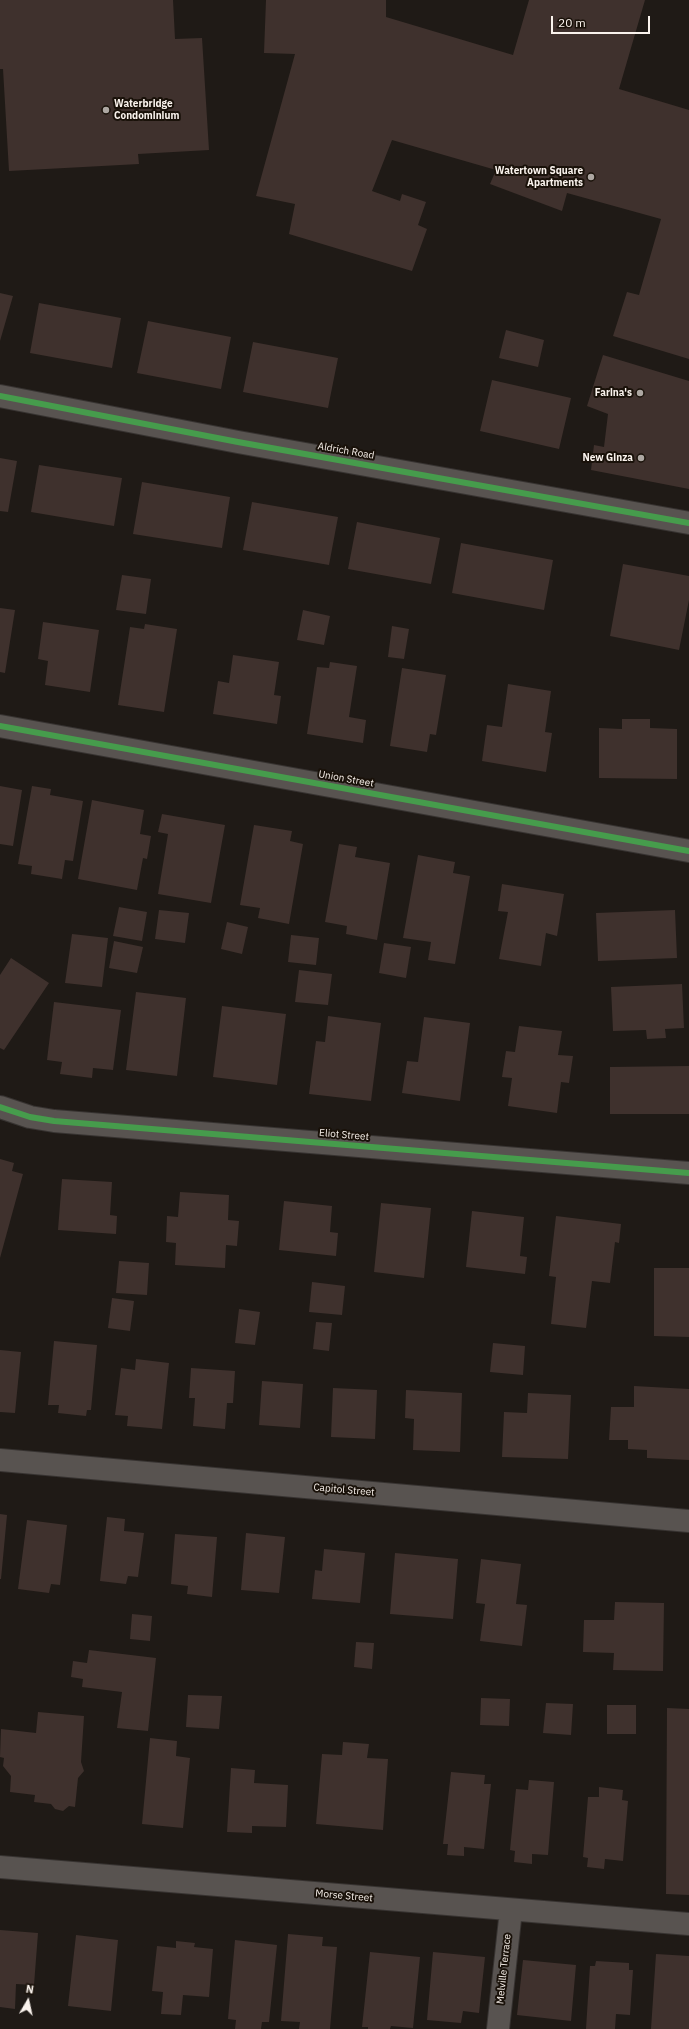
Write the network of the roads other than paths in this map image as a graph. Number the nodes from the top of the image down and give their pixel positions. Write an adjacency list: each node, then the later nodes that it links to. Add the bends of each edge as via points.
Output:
1 (0, 396): 2 (street, Aldrich Road, via 238,442)
2 (689, 523)
3 (0, 726): 4 (street, Union Street)
4 (689, 851)
5 (0, 1107): 6 (street, Eliot Street, via 30,1117 54,1121)
6 (689, 1173)
7 (0, 1460): 8 (street, Capitol Street)
8 (689, 1521)
9 (0, 1866): 10 (street, Morse Street)
10 (511, 1910): 11 (street, Morse Street); 12 (street, Melville Terrace)
11 (689, 1924)
12 (498, 2029)

